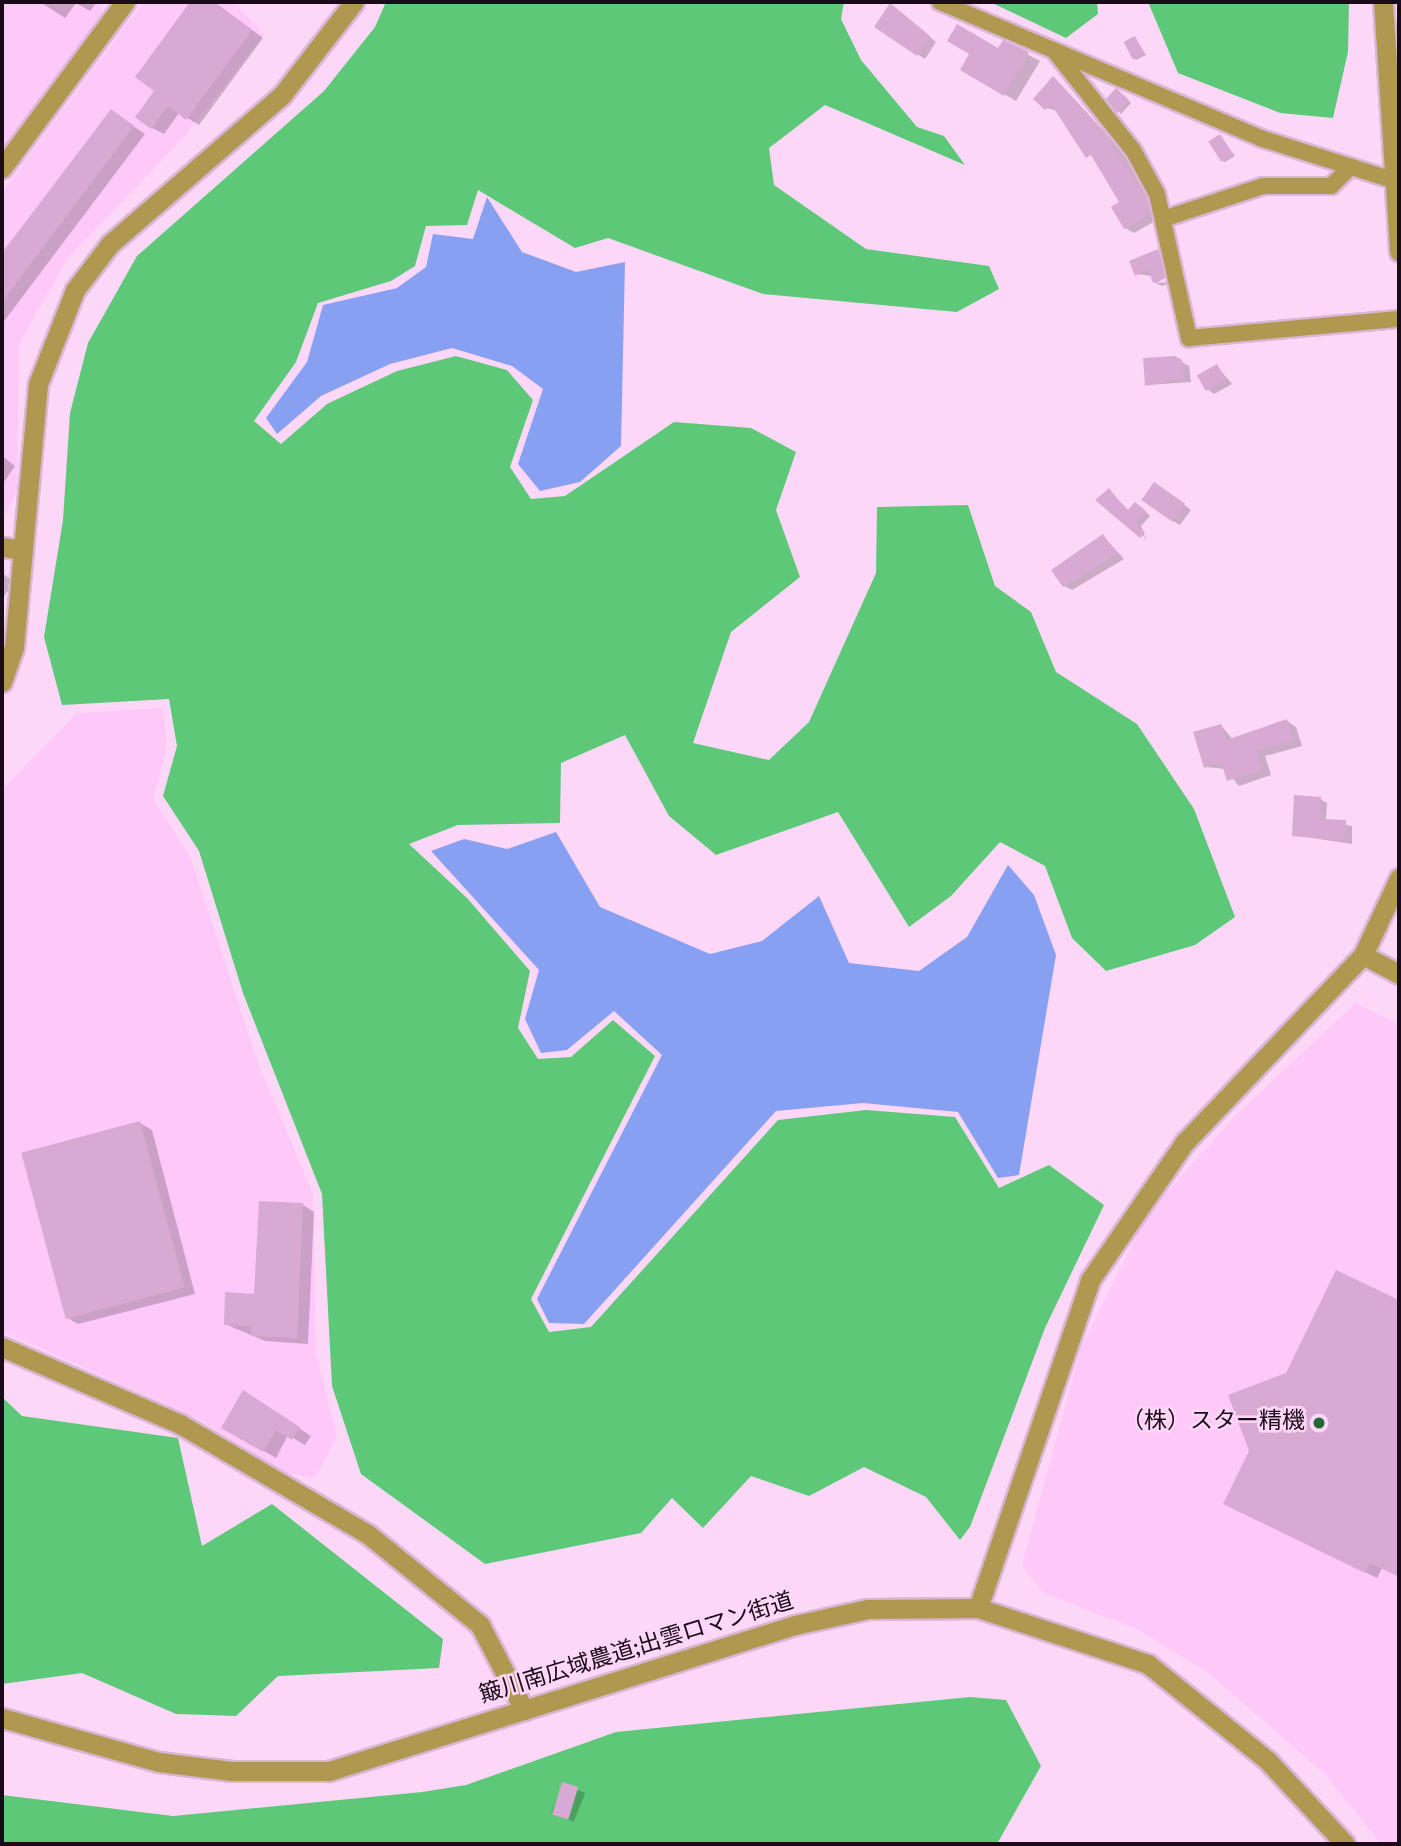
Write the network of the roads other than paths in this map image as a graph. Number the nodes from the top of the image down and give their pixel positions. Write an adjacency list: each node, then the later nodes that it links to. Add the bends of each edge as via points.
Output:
1 (355, 2): 13 (street, via 282,95 110,244 75,290 38,384)
2 (940, 2): 5 (street)
3 (1383, 2): 8 (street)
4 (117, 7): 7 (street)
5 (1056, 53): 6 (street, via 1260,138); 9 (street, via 1133,150)
6 (1351, 167): 8 (street); 9 (street, via 1331,186 1263,186)
7 (2, 169)
8 (1396, 181): 10 (street)
9 (1163, 219): 11 (street, via 1189,338)
10 (1399, 251)
11 (1399, 319)
12 (2, 547): 13 (street)
13 (23, 550): 14 (street, via 14,649)
14 (2, 682)
15 (1399, 878): 16 (street)
16 (1363, 955): 17 (street); 19 (street, via 1185,1142 1090,1280)
17 (1399, 974)
18 (2, 1347): 20 (street, via 180,1424 369,1535 480,1625)
19 (978, 1608): 20 (street, 簸川南広域農道;出雲ロマン街道, via 868,1609 795,1625); 22 (street, 簸川南広域農道;出雲ロマン街道, via 1148,1664 1268,1761)
20 (524, 1710): 21 (street, 簸川南広域農道;出雲ロマン街道, via 329,1772 231,1771 159,1762)
21 (2, 1718)
22 (1345, 1844)

